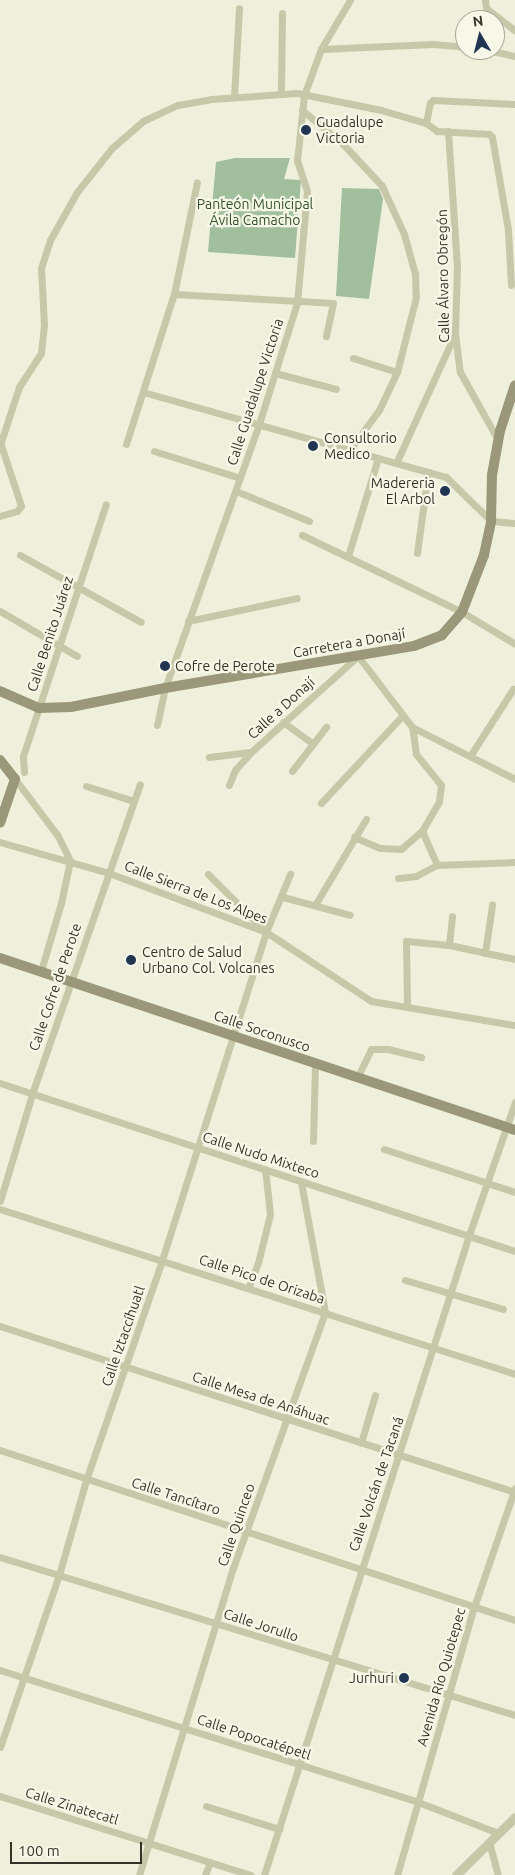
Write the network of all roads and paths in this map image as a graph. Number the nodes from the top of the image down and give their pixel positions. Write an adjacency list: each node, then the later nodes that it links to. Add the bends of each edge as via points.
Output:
1 (350, 0): 7 (street, Calle Guadalupe Victoria)
2 (485, 0): 5 (street, via 486,8)
3 (239, 8): 10 (street)
4 (282, 13): 8 (street)
5 (515, 31)
6 (455, 46): 7 (street, via 433,44)
7 (321, 49): 9 (street, Calle Guadalupe Victoria)
8 (281, 93): 9 (street); 10 (street)
9 (304, 95): 12 (street, Calle Guadalupe Victoria); 13 (street, via 381,110)
10 (234, 97): 30 (street, via 183,104 143,121 112,148 77,192 43,256 41,353 19,387)
11 (515, 104): 13 (street, via 433,100)
12 (302, 110): 19 (street, Calle Guadalupe Victoria, via 297,161 307,191); 23 (street, via 343,144 382,186 404,234 416,274 416,297)
13 (426, 123): 14 (street, via 432,130)
14 (448, 131): 16 (street, via 477,131 492,137); 20 (street, Calle Álvaro Obregón, via 457,266)
15 (197, 182): 18 (street)
16 (511, 231): 17 (street)
17 (511, 285)
18 (174, 294): 19 (street); 27 (street)
19 (297, 303): 21 (street, via 333,303); 24 (street, Calle Guadalupe Victoria)
20 (455, 332): 29 (street, Calle Álvaro Obregón, via 460,372); 35 (street)
21 (326, 336)
22 (353, 358): 23 (street)
23 (397, 372): 33 (street, via 379,410)
24 (275, 373): 26 (street); 28 (street, Calle Guadalupe Victoria)
25 (515, 385): 29 (main road, Carretera a Donají)
26 (336, 389)
27 (143, 392): 28 (street); 31 (street)
28 (259, 424): 33 (street); 37 (street, Calle Guadalupe Victoria)
29 (498, 441): 41 (main road, Carretera a Donají, via 492,475)
30 (0, 442): 40 (street, via 21,506)
31 (126, 444)
32 (154, 451): 37 (street)
33 (348, 452): 34 (street)
34 (378, 458): 35 (street); 47 (street)
35 (396, 461): 36 (street)
36 (428, 472): 41 (street, via 446,477); 45 (street)
37 (240, 478): 38 (street, Calle Guadalupe Victoria)
38 (236, 491): 42 (street); 52 (street, Calle Guadalupe Victoria)
39 (106, 504): 48 (street, Calle Benito Juárez)
40 (0, 516)
41 (491, 520): 43 (street); 51 (main road, Carretera a Donají, via 484,555)
42 (309, 522)
43 (515, 523)
44 (302, 535): 47 (street)
45 (417, 553)
46 (20, 555): 48 (street)
47 (348, 556): 51 (street)
48 (78, 588): 53 (street); 55 (street, Calle Benito Juárez)
49 (297, 598): 52 (street)
50 (0, 611): 55 (street)
51 (462, 612): 54 (street); 57 (main road, Carretera a Donají, via 442,634 414,646)
52 (188, 621): 58 (street, Calle Guadalupe Victoria)
53 (141, 622)
54 (515, 644)
55 (58, 648): 56 (street); 61 (street, Calle Benito Juárez)
56 (77, 656)
57 (358, 656): 58 (main road, Carretera a Donají); 62 (street); 63 (street, Calle a Donají)
58 (166, 688): 61 (main road, Carretera a Donají, via 71,707); 64 (street)
59 (513, 689): 69 (street)
60 (0, 691): 61 (main road, Carretera a Donají)
61 (39, 708): 73 (street, Calle Benito Juárez, via 22,759)
62 (402, 716): 66 (street); 80 (street)
63 (283, 722): 67 (street); 68 (street, Calle a Donají)
64 (157, 725)
65 (326, 727): 67 (street)
66 (412, 728): 69 (street); 83 (street, via 416,754 441,786 438,802)
67 (313, 744): 72 (street)
68 (251, 752): 70 (street); 77 (street, Calle a Donají, via 234,770)
69 (470, 756): 75 (street)
70 (209, 757)
71 (0, 760): 74 (main road)
72 (292, 771)
73 (24, 772)
74 (15, 779): 82 (main road); 86 (street, via 58,836)
75 (515, 779)
76 (140, 784): 79 (street, Calle Cofre de Perote)
77 (229, 784)
78 (86, 786): 79 (street)
79 (134, 801): 89 (street, Calle Cofre de Perote)
80 (321, 803)
81 (366, 819): 84 (street)
82 (0, 823)
83 (422, 831): 84 (street, via 401,849 391,851); 88 (street)
84 (354, 837): 94 (street)
85 (0, 842): 86 (street, Calle Sierra de Los Alpes)
86 (70, 860): 89 (street, Calle Sierra de Los Alpes); 103 (street)
87 (515, 862): 88 (street)
88 (437, 865): 92 (street, via 416,876)
89 (109, 873): 98 (street, Calle Sierra de Los Alpes); 104 (street, Calle Cofre de Perote)
90 (208, 874): 98 (street)
91 (290, 874): 93 (street, Calle Iztaccíhuatl)
92 (398, 878)
93 (282, 897): 94 (street); 98 (street, Calle Iztaccíhuatl)
94 (315, 905): 96 (street)
95 (492, 905): 100 (street)
96 (350, 915)
97 (452, 916): 99 (street)
98 (266, 932): 105 (street, Calle Sierra de Los Alpes, via 371,1001); 107 (street, Calle Iztaccíhuatl)
99 (449, 945): 100 (street); 105 (street, via 406,941)
100 (485, 953): 102 (street)
101 (0, 958): 103 (main road, Calle Soconusco)
102 (515, 960)
103 (41, 971): 104 (main road, Calle Soconusco)
104 (71, 980): 107 (main road, Calle Soconusco); 112 (street, Calle Cofre de Perote)
105 (407, 1006): 106 (street, Calle Sierra de Los Alpes)
106 (515, 1025)
107 (234, 1035): 109 (main road, Calle Soconusco); 116 (street, Calle Iztaccíhuatl)
108 (422, 1057): 110 (street, via 388,1049 371,1049)
109 (315, 1064): 110 (main road, Calle Soconusco); 115 (street)
110 (357, 1078): 114 (main road, Calle Soconusco)
111 (0, 1083): 112 (street, Calle Nudo Mixteco)
112 (32, 1094): 116 (street, Calle Nudo Mixteco); 122 (street, Calle Cofre de Perote)
113 (515, 1102): 114 (street, Calle Volcán de Tacaná)
114 (511, 1129): 120 (street, Calle Volcán de Tacaná)
115 (313, 1141)
116 (198, 1148): 118 (street, Calle Nudo Mixteco); 126 (street, Calle Iztaccíhuatl)
117 (384, 1148): 120 (street)
118 (265, 1169): 119 (street, Calle Nudo Mixteco); 128 (street, via 270,1214)
119 (301, 1182): 124 (street, Calle Nudo Mixteco); 131 (street)
120 (488, 1184): 121 (street); 124 (street, Calle Volcán de Tacaná)
121 (515, 1192)
122 (0, 1201)
123 (0, 1209): 126 (street, Calle Pico de Orizaba)
124 (469, 1235): 125 (street, Calle Nudo Mixteco); 129 (street, Calle Volcán de Tacaná)
125 (515, 1251)
126 (162, 1260): 128 (street, Calle Pico de Orizaba); 134 (street, Calle Iztaccíhuatl)
127 (405, 1280): 129 (street)
128 (249, 1286): 131 (street, Calle Pico de Orizaba)
129 (451, 1295): 130 (street); 133 (street, Calle Volcán de Tacaná)
130 (503, 1309)
131 (325, 1312): 133 (street, Calle Pico de Orizaba); 137 (street, Calle Quinceo)
132 (0, 1326): 134 (street, Calle Mesa de Anáhuac)
133 (434, 1349): 135 (street, Calle Pico de Orizaba); 140 (street, Calle Volcán de Tacaná)
134 (126, 1368): 137 (street, Calle Mesa de Anáhuac); 141 (street, Calle Iztaccíhuatl)
135 (515, 1374)
136 (375, 1395): 138 (street)
137 (287, 1419): 138 (street, Calle Mesa de Anáhuac); 143 (street, Calle Quinceo)
138 (361, 1442): 140 (street, Calle Mesa de Anáhuac)
139 (0, 1450): 141 (street, Calle Tancítaro)
140 (400, 1454): 142 (street, Calle Mesa de Anáhuac); 145 (street, Calle Volcán de Tacaná)
141 (86, 1480): 143 (street, Calle Tancítaro); 146 (street, Calle Iztaccíhuatl)
142 (515, 1490): 147 (street, Avenida Río Quiotepec)
143 (245, 1532): 145 (street, Calle Tancítaro); 149 (street, Calle Quinceo)
144 (0, 1557): 146 (street, Calle Jorullo)
145 (362, 1567): 147 (street, Calle Tancítaro); 150 (street, Calle Volcán de Tacaná)
146 (59, 1575): 149 (street, Calle Jorullo); 152 (street, Calle Iztaccíhuatl)
147 (474, 1607): 148 (street, Calle Tancítaro); 153 (street, Avenida Río Quiotepec)
148 (515, 1620)
149 (217, 1624): 150 (street, Calle Jorullo); 155 (street, Calle Quinceo)
150 (332, 1660): 153 (street, Calle Jorullo); 157 (street, Calle Volcán de Tacaná)
151 (0, 1670): 152 (street, Calle Popocatépetl)
152 (24, 1678): 155 (street, Calle Popocatépetl); 156 (street, Calle Iztaccíhuatl)
153 (447, 1696): 154 (street, Calle Jorullo); 159 (street, Avenida Río Quiotepec)
154 (515, 1715)
155 (186, 1728): 157 (street, Calle Popocatépetl); 165 (street, Calle Quinceo)
156 (0, 1747)
157 (300, 1766): 159 (street, Calle Popocatépetl); 162 (street, Calle Volcán de Tacaná)
158 (0, 1796): 165 (street, Calle Zinatecatl)
159 (418, 1802): 163 (street, Calle Popocatépetl); 171 (street, Avenida Río Quiotepec)
160 (206, 1806): 162 (street)
161 (515, 1816): 163 (street)
162 (280, 1829): 170 (street, Calle Volcán de Tacaná)
163 (498, 1833): 164 (street)
164 (489, 1842): 172 (street); 173 (street)
165 (150, 1843): 166 (street, Calle Zinatecatl); 167 (street, Calle Quinceo)
166 (210, 1862): 168 (street); 169 (street, Calle Zinatecatl)
167 (139, 1875)
168 (205, 1875)
169 (251, 1875)
170 (264, 1875)
171 (397, 1875)
172 (456, 1875)
173 (498, 1875)

